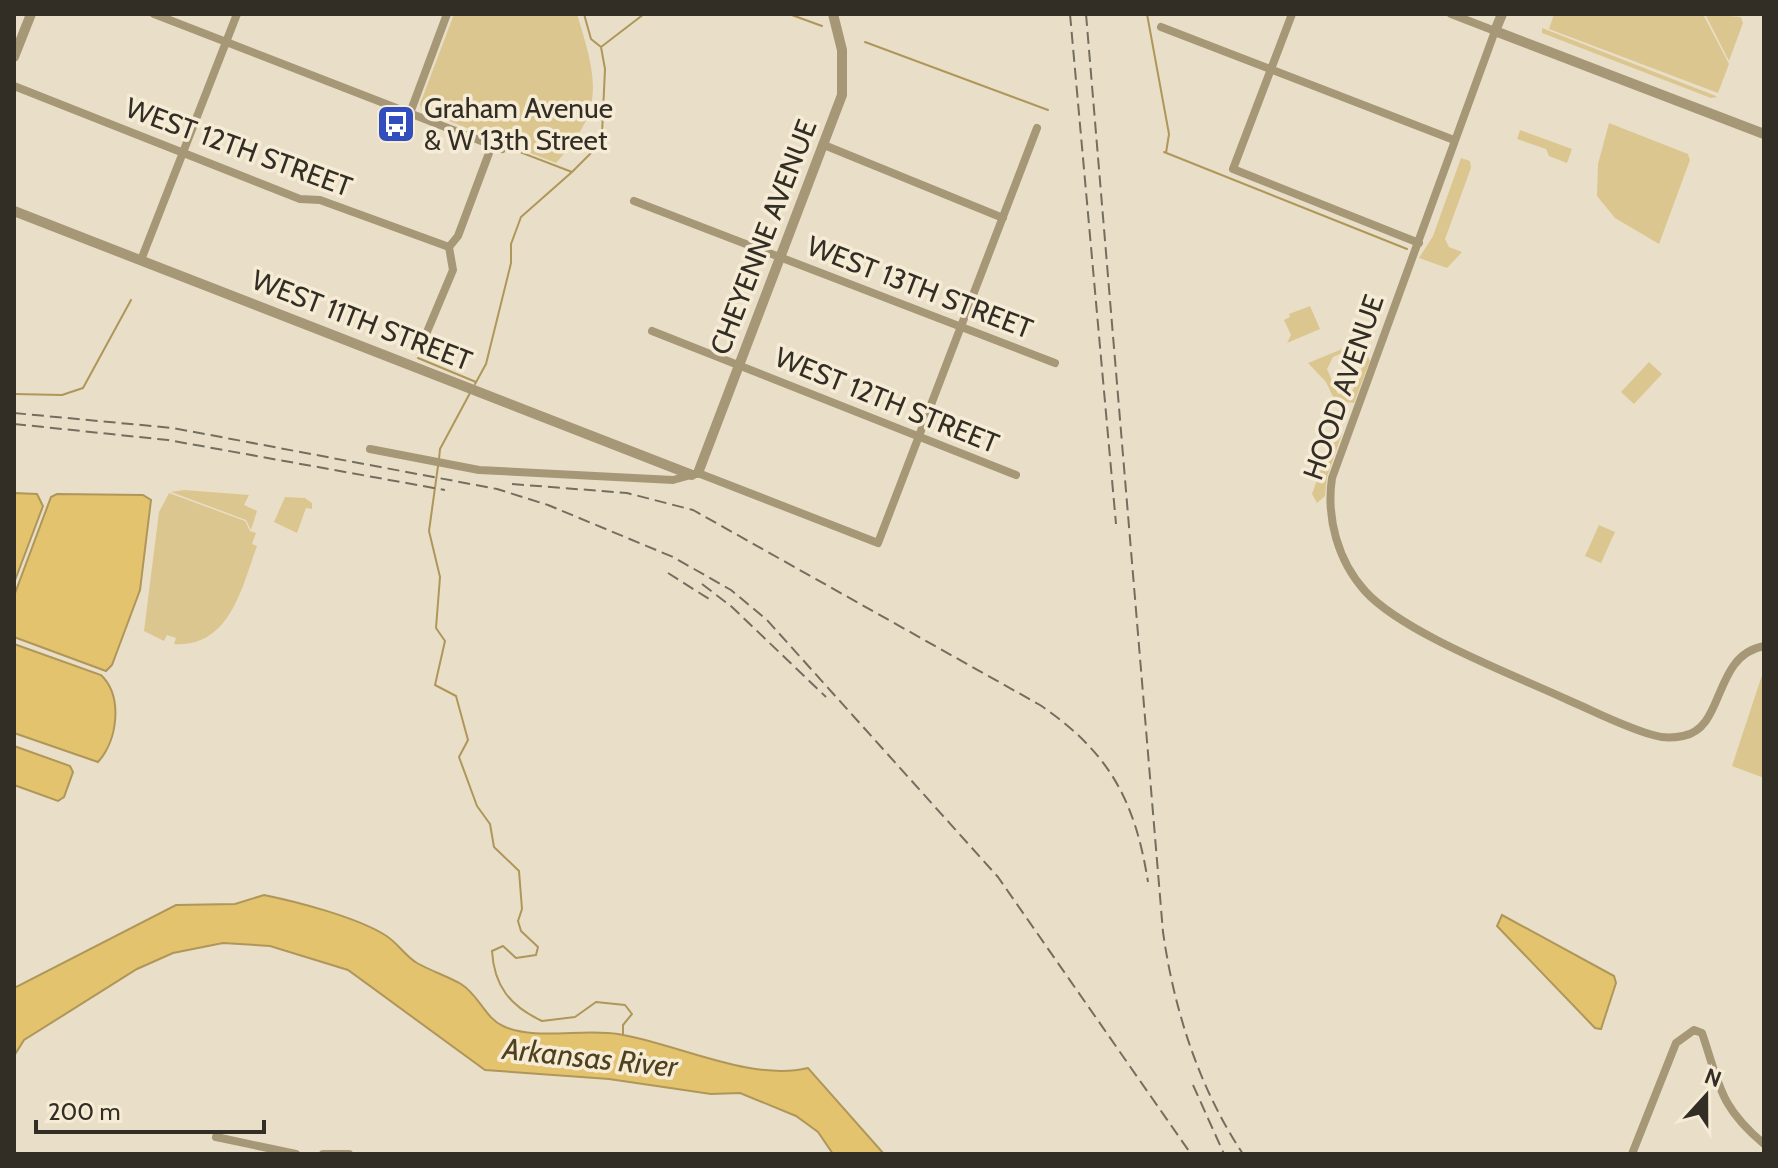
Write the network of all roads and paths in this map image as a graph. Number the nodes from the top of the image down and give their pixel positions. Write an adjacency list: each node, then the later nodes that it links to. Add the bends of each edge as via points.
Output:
1 (31, 14): 12 (street)
2 (154, 14): 11 (street)
3 (237, 14): 11 (street)
4 (447, 14): 15 (street)
5 (833, 14): 20 (street, CHEYENNE AVENUE, via 842,50 842,95)
6 (1292, 14): 13 (street)
7 (1451, 14): 10 (street)
8 (1502, 14): 10 (street, HOOD AVENUE)
9 (1161, 27): 13 (street)
10 (1495, 31): 17 (street); 18 (street, HOOD AVENUE)
11 (226, 42): 15 (street); 22 (street)
12 (14, 57)
13 (1270, 70): 18 (street); 26 (street, via 1233,169)
14 (14, 86): 22 (street, WEST 12TH STREET)
15 (410, 113): 19 (street)
16 (1037, 128): 25 (street)
17 (1764, 134)
18 (1454, 140): 26 (street, HOOD AVENUE)
19 (492, 145): 21 (street); 27 (street, via 458,236)
20 (824, 145): 25 (street); 28 (street, CHEYENNE AVENUE)
21 (502, 149)
22 (182, 151): 27 (street, WEST 12TH STREET, via 300,199 320,200); 29 (street)
23 (634, 201): 28 (street, WEST 13TH STREET)
24 (14, 211): 29 (street, WEST 11TH STREET)
25 (1003, 218): 30 (street)
26 (1419, 243): 39 (street, HOOD AVENUE, via 1331,484 1332,521 1340,549 1365,591 1405,623 1655,736 1695,731 1711,712 1733,663)
27 (449, 247): 32 (street, via 453,270)
28 (782, 257): 30 (street, WEST 13TH STREET); 34 (street, CHEYENNE AVENUE)
29 (141, 260): 37 (street, WEST 11TH STREET)
30 (963, 327): 33 (street, WEST 13TH STREET); 35 (street)
31 (652, 331): 34 (street, WEST 12TH STREET)
32 (424, 339)
33 (1055, 363)
34 (740, 366): 35 (street, WEST 12TH STREET); 37 (street, CHEYENNE AVENUE)
35 (919, 438): 37 (street, WEST 11TH STREET, via 878,543); 38 (street, WEST 12TH STREET)
36 (370, 449): 37 (street, via 479,470 673,480)
37 (695, 474)
38 (1016, 475)
39 (1764, 646)
40 (216, 1137): 42 (street)
41 (1764, 1144): 45 (street, via 1728,1108 1702,1033 1694,1030 1676,1043)
42 (296, 1154)
43 (323, 1154): 44 (street)
44 (349, 1154)
45 (1632, 1154)

